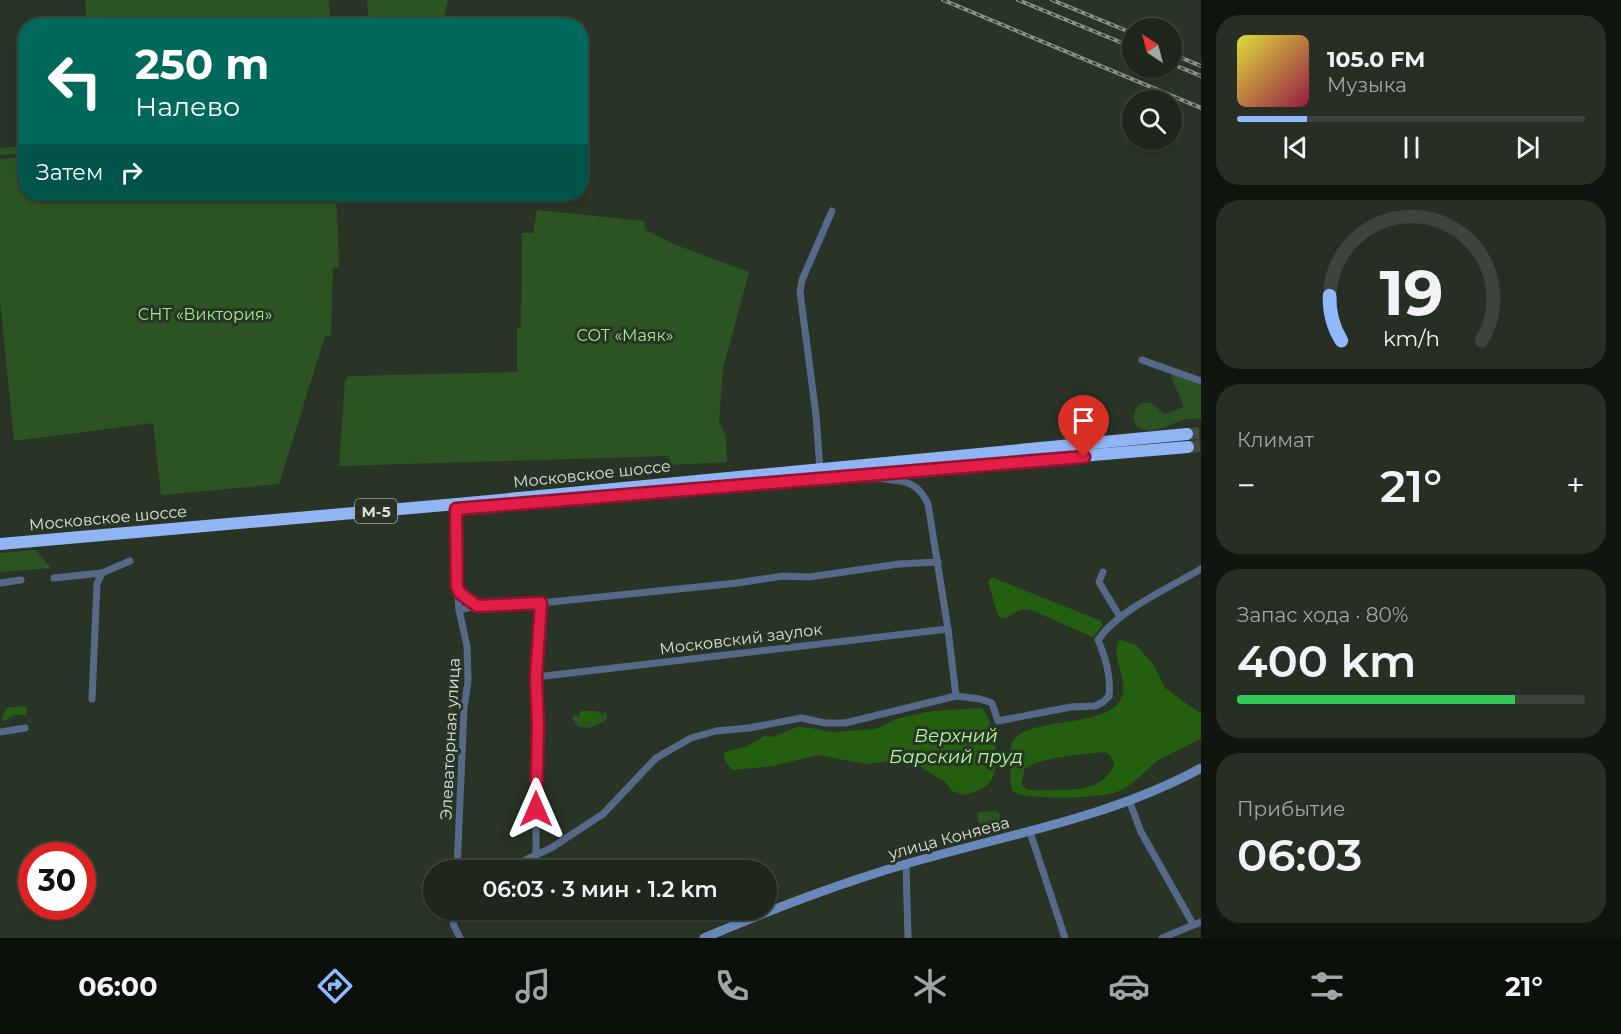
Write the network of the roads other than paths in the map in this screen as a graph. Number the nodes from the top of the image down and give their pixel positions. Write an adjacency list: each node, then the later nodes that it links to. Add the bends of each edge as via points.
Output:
1 (832, 211): 4 (street, via 800,292)
2 (1142, 360): 3 (street)
3 (1201, 381)
4 (820, 469): 5 (highway, Московское шоссе / М-5, via 1188,441 1107,455); 7 (highway, Московское шоссе / М-5)
5 (851, 475): 6 (highway, Московское шоссе / М-5); 10 (street, via 915,484 928,504)
6 (456, 509): 8 (highway, Московское шоссе / М-5); 17 (street, Элеваторная улица)
7 (0, 544)
8 (0, 549)
9 (130, 561): 13 (street)
10 (938, 562): 18 (street); 22 (street)
11 (1201, 569): 21 (street)
12 (1103, 572): 21 (street, via 1099,582)
13 (102, 573): 14 (street); 25 (street, via 97,584)
14 (54, 578)
15 (21, 580): 16 (street)
16 (0, 583)
17 (457, 587): 19 (street); 20 (street, Элеваторная улица)
18 (541, 603): 19 (street); 23 (street)
19 (477, 606): 20 (street)
20 (459, 610): 32 (street, Элеваторная улица, via 467,645 468,681)
21 (1120, 617): 24 (street, via 1098,640 1110,681 1109,696 1095,706 998,721 992,703)
22 (948, 629): 23 (street, Московский заулок); 24 (street)
23 (536, 677): 31 (street)
24 (956, 696): 31 (street, via 845,723 801,718 691,738 656,758 603,814)
25 (92, 699)
26 (25, 728): 27 (street)
27 (0, 732)
28 (1201, 768): 29 (street, улица Коняева, via 1171,785)
29 (1129, 800): 30 (street, улица Коняева); 37 (street, via 1141,832)
30 (1030, 832): 34 (street, улица Коняева); 41 (street)
31 (536, 855): 33 (street)
32 (457, 860)
33 (525, 860)
34 (906, 864): 39 (street, улица Коняева, via 832,887); 40 (street)
35 (453, 920): 38 (street)
36 (1201, 922): 37 (street)
37 (1192, 924): 42 (street)
38 (460, 938)
39 (704, 938)
40 (908, 938)
41 (1065, 938)
42 (1162, 938)

